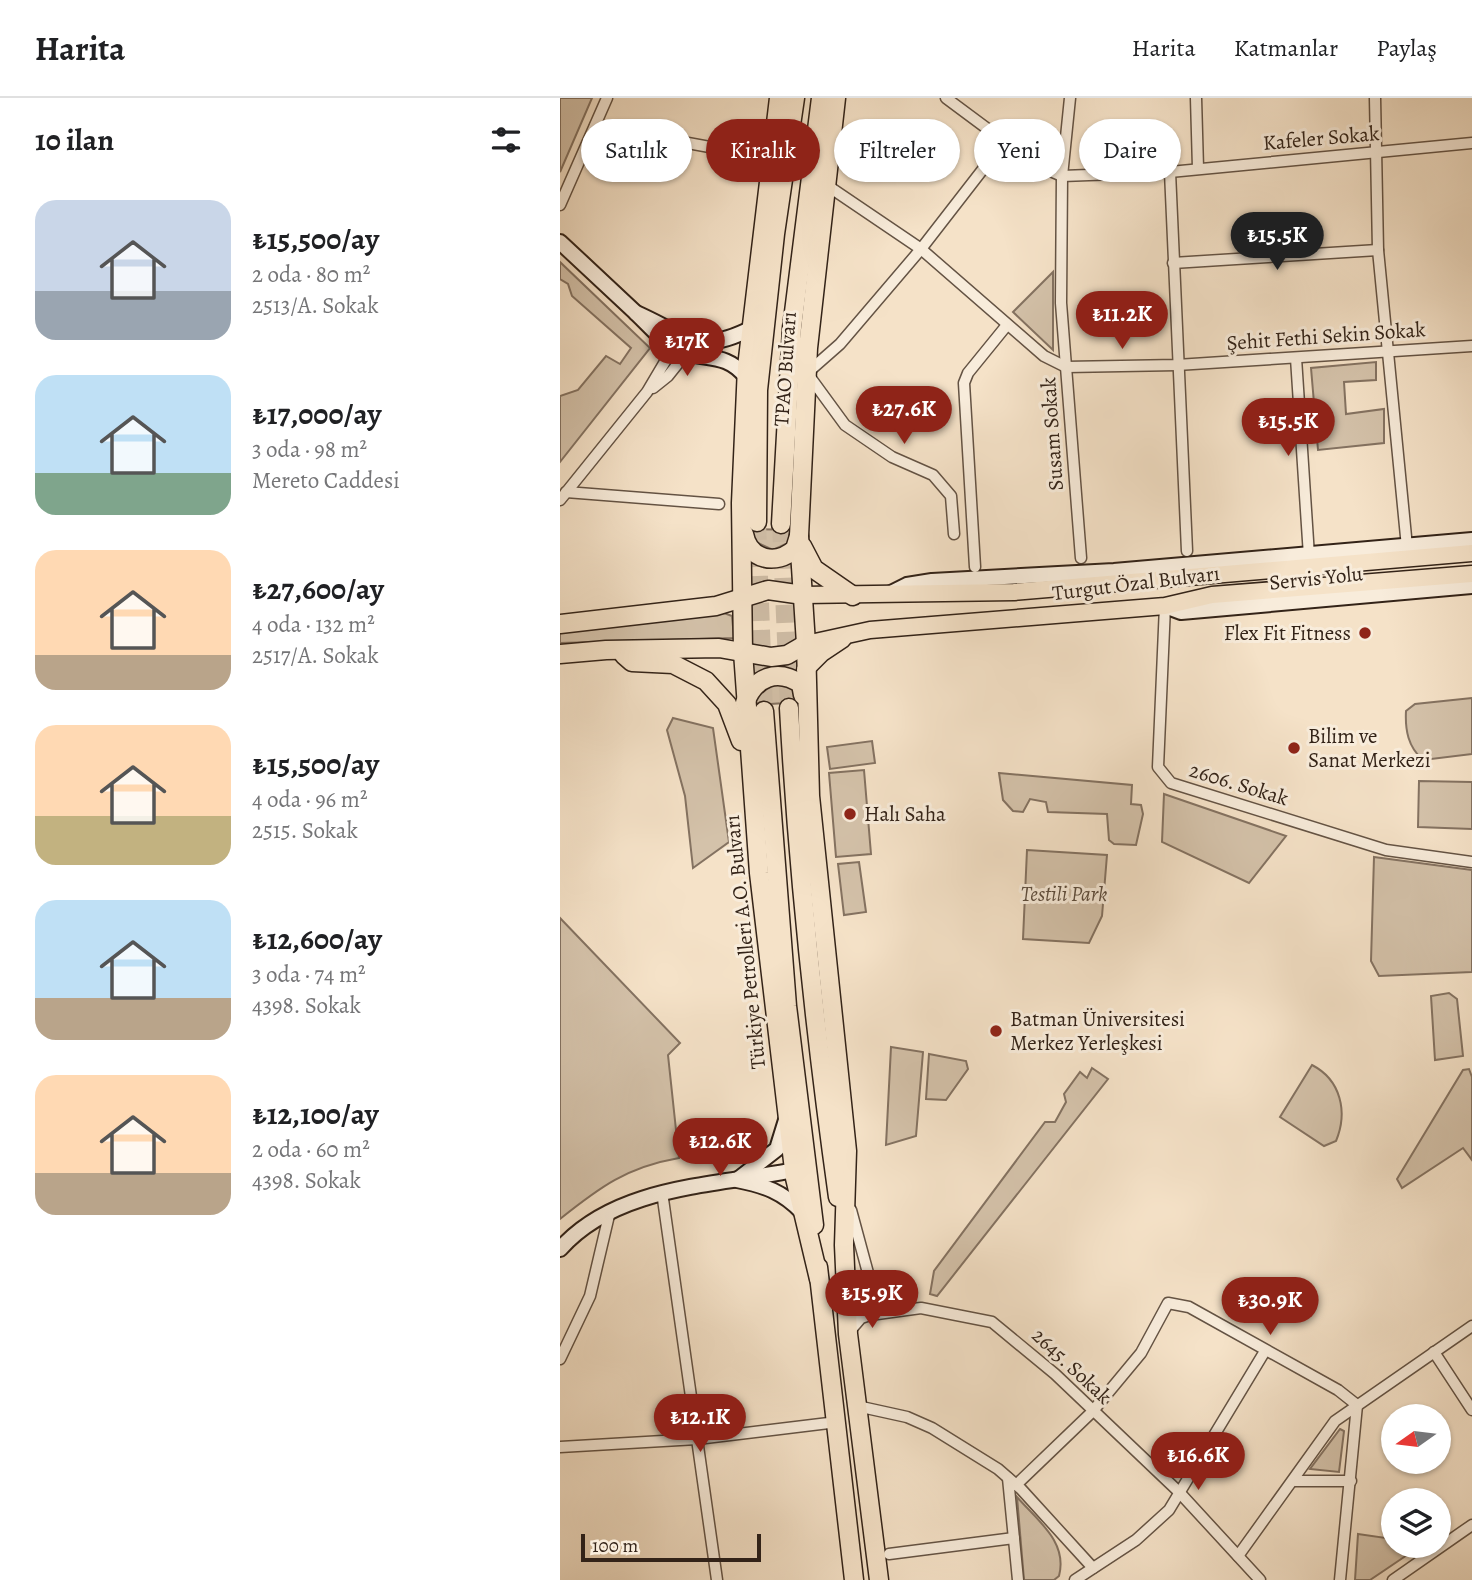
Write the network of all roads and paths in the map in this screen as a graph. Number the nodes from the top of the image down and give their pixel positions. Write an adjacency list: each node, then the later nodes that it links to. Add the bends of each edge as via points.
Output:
1 (607, 98): 10 (street)
2 (779, 98): 28 (highway, TPAO Bulvarı)
3 (795, 98): 39 (highway, TPAO Bulvarı, via 758,390)
4 (821, 98): 40 (highway, TPAO Bulvarı, via 792,328)
5 (836, 98): 21 (highway, TPAO Bulvarı)
6 (946, 98): 11 (street, Kafeler Sokak)
7 (1069, 98): 12 (street, Susam Sokak)
8 (1196, 98): 16 (street)
9 (1375, 98): 14 (street)
10 (598, 119)
11 (974, 119)
12 (1065, 143)
13 (1472, 143): 14 (street, Kafeler Sokak)
14 (1378, 153): 16 (street, Kafeler Sokak); 25 (street)
15 (581, 158): 22 (street)
16 (1198, 169): 17 (street, Kafeler Sokak)
17 (1181, 171)
18 (974, 181): 24 (street)
19 (1062, 182): 34 (street, Susam Sokak, via 1061,303)
20 (1170, 182): 26 (street)
21 (825, 183): 24 (street); 35 (highway, TPAO Bulvarı)
22 (560, 205)
23 (560, 243): 29 (street, via 636,313)
24 (921, 250): 27 (street); 35 (street, via 840,344)
25 (1378, 250): 26 (street); 31 (street)
26 (1173, 264): 33 (street)
27 (1007, 325): 34 (street, via 1044,356); 49 (street, via 964,383)
28 (752, 328): 29 (street, via 716,343); 36 (highway, TPAO Bulvarı)
29 (684, 343): 36 (street, via 723,358); 37 (street)
30 (1472, 346): 31 (street, Şehit Fethi Sekin Sokak)
31 (1387, 351): 32 (street, Şehit Fethi Sekin Sokak); 44 (street)
32 (1296, 358): 33 (street, Şehit Fethi Sekin Sokak); 47 (street)
33 (1177, 365): 34 (street, Şehit Fethi Sekin Sokak); 45 (street)
34 (1066, 367): 48 (street, Susam Sokak)
35 (807, 373): 41 (street, via 845,425 892,457 933,475 951,496); 42 (highway, TPAO Bulvarı)
36 (746, 377): 39 (highway, TPAO Bulvarı)
37 (563, 496): 38 (street)
38 (719, 504)
39 (750, 524): 42 (highway, via 750,551 766,558 789,554); 55 (highway, TPAO Bulvarı)
40 (781, 524)
41 (954, 534)
42 (799, 537): 52 (highway, TPAO Bulvarı); 54 (highway, via 814,569)
43 (1472, 540): 44 (street)
44 (1407, 547): 47 (street)
45 (1186, 551)
46 (1472, 554): 53 (main road, Turgut Özal Bulvarı, via 1014,592)
47 (1309, 556): 53 (street, via 932,581 907,585)
48 (1081, 558)
49 (975, 567)
50 (1472, 574): 56 (main road, Turgut Özal Bulvarı, via 1212,595)
51 (1472, 586): 56 (street, Servis Yolu, via 1181,612)
52 (803, 594): 54 (main road, Turgut Özal Bulvarı); 55 (highway, via 768,590); 59 (highway, TPAO Bulvarı)
53 (887, 595): 54 (main road, Turgut Özal Bulvarı)
54 (853, 596)
55 (741, 598): 57 (highway, via 716,606); 61 (highway, Türkiye Petrolleri A.O. Bulvarı)
56 (1165, 606): 58 (main road, Turgut Özal Bulvarı); 68 (street, 2606. Sokak, via 1158,767 1171,783 1386,850)
57 (560, 624)
58 (850, 634): 59 (main road, Turgut Özal Bulvarı); 63 (main road)
59 (806, 644): 61 (highway, via 779,656); 63 (highway)
60 (618, 650): 61 (highway, via 719,648); 62 (highway); 67 (highway, via 632,662 673,664 706,681 727,705)
61 (743, 652): 64 (highway, Türkiye Petrolleri A.O. Bulvarı)
62 (560, 654)
63 (805, 670): 65 (highway)
64 (745, 703): 65 (highway, via 754,685 782,675 800,684); 67 (highway, Türkiye Petrolleri A.O. Bulvarı)
65 (797, 708): 72 (highway, via 847,1151); 76 (highway, via 803,915)
66 (764, 711): 78 (highway, Türkiye Petrolleri A.O. Bulvarı, via 787,1006)
67 (748, 752): 69 (highway, Türkiye Petrolleri A.O. Bulvarı)
68 (1472, 862)
69 (787, 1111): 70 (highway, Türkiye Petrolleri A.O. Bulvarı); 71 (street, via 777,1149)
70 (794, 1170): 71 (street); 75 (highway, Türkiye Petrolleri A.O. Bulvarı)
71 (737, 1180): 73 (street); 75 (street, via 773,1189)
72 (846, 1187): 76 (highway); 79 (street, via 869,1275)
73 (662, 1192): 74 (street); 90 (street)
74 (610, 1210): 77 (street); 84 (street, via 590,1296)
75 (802, 1212): 78 (highway, Türkiye Petrolleri A.O. Bulvarı)
76 (844, 1245): 81 (highway)
77 (560, 1249)
78 (819, 1279): 89 (highway, Türkiye Petrolleri A.O. Bulvarı)
79 (887, 1311): 81 (street, 2645. Sokak, via 861,1318); 88 (street, 2645. Sokak, via 931,1308 992,1322 1054,1373)
80 (1472, 1326): 83 (street)
81 (848, 1334): 86 (highway)
82 (1265, 1351): 85 (street); 88 (street, via 1189,1307 1168,1303 1141,1353); 95 (street)
83 (1434, 1352): 85 (street); 87 (street)
84 (560, 1359)
85 (1357, 1405): 93 (street, via 1335,1421); 94 (street)
86 (858, 1406): 92 (street, via 932,1428); 103 (highway)
87 (1472, 1410)
88 (1092, 1412): 92 (street); 95 (street, 2645. Sokak)
89 (837, 1422): 90 (street); 102 (highway, Türkiye Petrolleri A.O. Bulvarı)
90 (697, 1439): 91 (street); 101 (street)
91 (560, 1447)
92 (1012, 1481): 97 (street); 100 (street)
93 (1295, 1481): 94 (street); 99 (street)
94 (1351, 1481): 107 (street)
95 (1179, 1492): 99 (street, 2645. Sokak); 100 (street, via 1156,1524)
96 (1472, 1525): 108 (street)
97 (1014, 1538): 98 (street); 104 (street)
98 (890, 1555)
99 (1238, 1556): 106 (street, 2645. Sokak)
100 (1094, 1568): 105 (street)
101 (717, 1580)
102 (854, 1580)
103 (878, 1580)
104 (1018, 1580)
105 (1075, 1580)
106 (1260, 1580)
107 (1340, 1580)
108 (1393, 1580)

